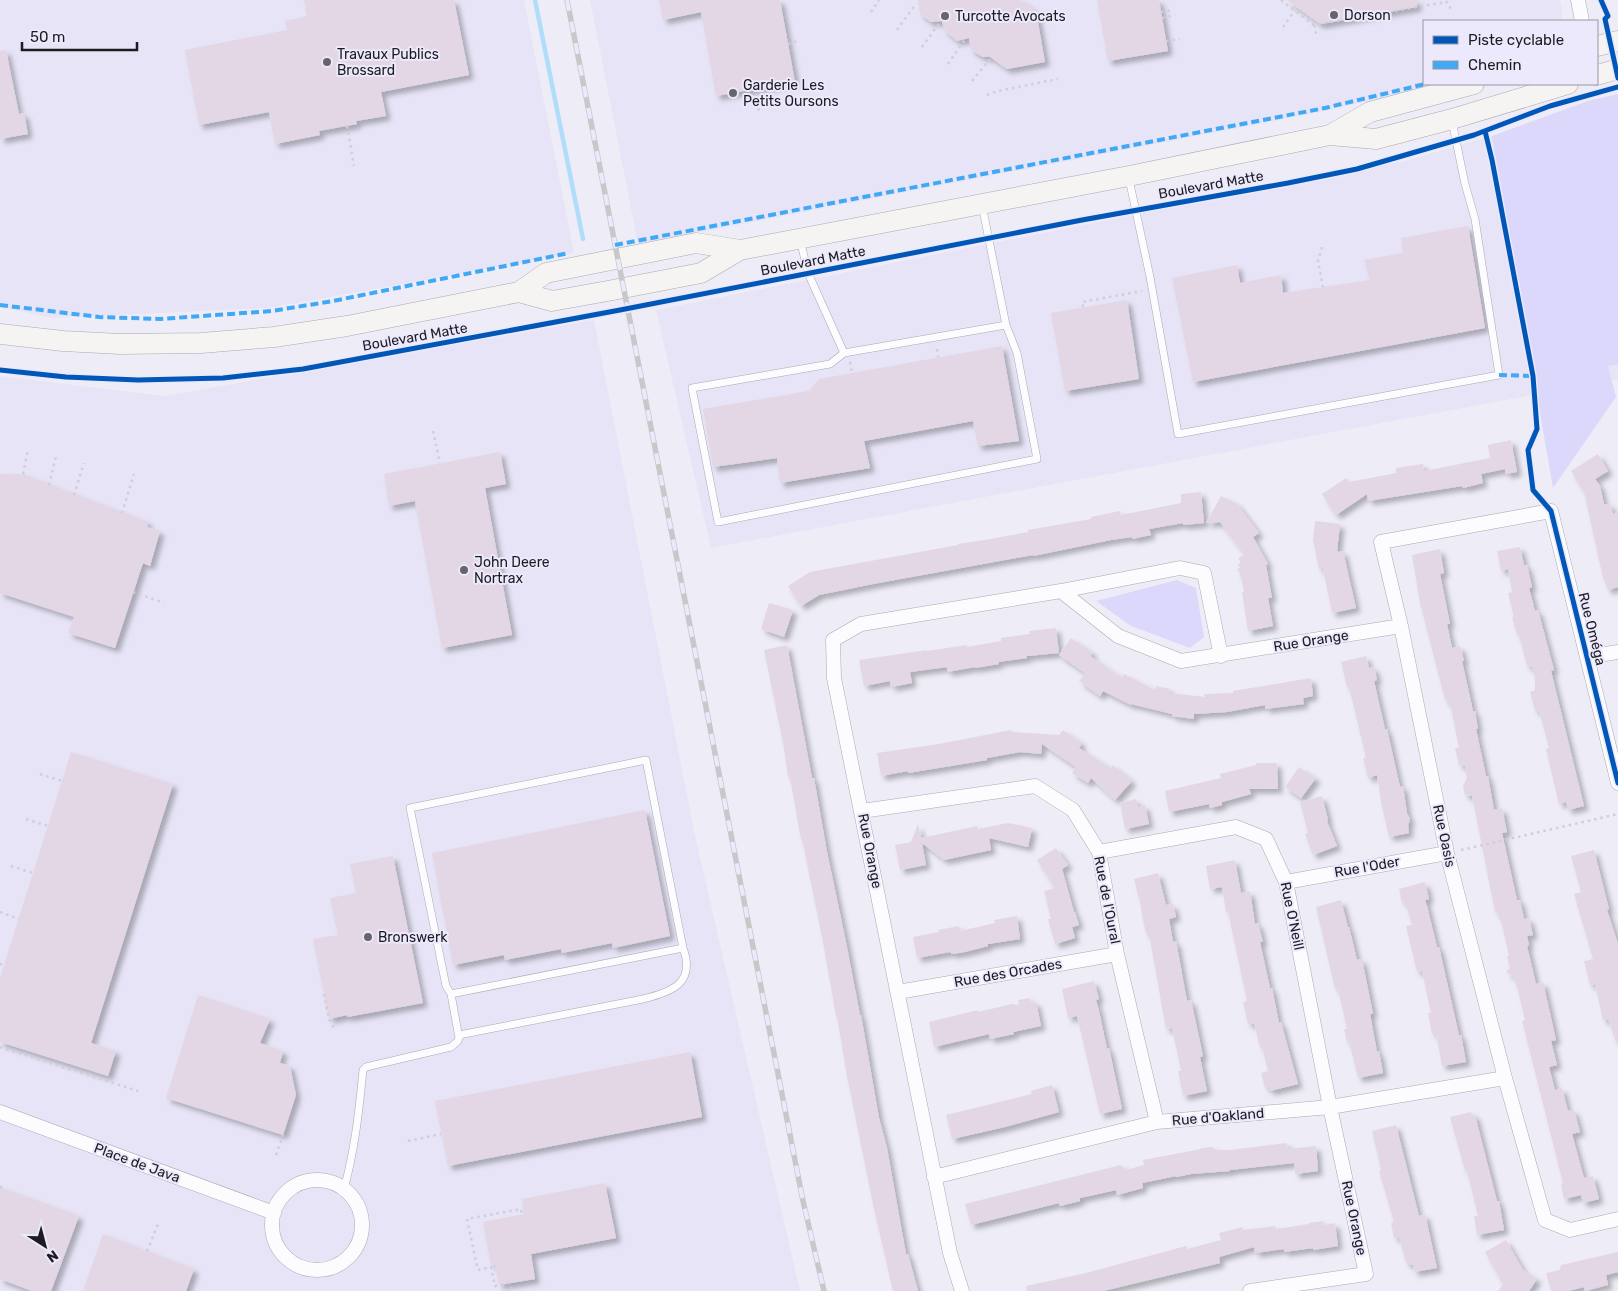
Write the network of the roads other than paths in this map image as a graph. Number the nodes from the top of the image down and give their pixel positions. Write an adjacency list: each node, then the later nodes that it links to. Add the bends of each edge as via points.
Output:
1 (1578, 0): 2 (street)
2 (1582, 20)
3 (1618, 41): 4 (main road)
4 (1598, 46)
5 (1618, 70): 6 (main road)
6 (1598, 75)
7 (1470, 85): 10 (main road, Boulevard Matte, via 1370,112)
8 (1565, 85): 9 (main road, Boulevard Matte)
9 (1452, 119): 10 (main road, Boulevard Matte, via 1376,139); 11 (lane, via 1475,220 1499,375 1178,434)
10 (1330, 135): 11 (main road, Boulevard Matte)
11 (1129, 176): 12 (main road, Boulevard Matte)
12 (982, 204): 13 (main road, Boulevard Matte); 16 (lane)
13 (800, 239): 14 (main road, Boulevard Matte); 18 (lane, via 808,273)
14 (740, 250): 15 (main road, Boulevard Matte, via 696,243 546,272); 15 (main road, Boulevard Matte, via 701,273 613,290 552,301)
15 (518, 292): 17 (main road, Boulevard Matte, via 355,324 251,340 101,344)
16 (1006, 325): 18 (lane); 18 (lane, via 1017,353 1037,459 718,522 692,388 830,364)
17 (0, 334)
18 (844, 353)
19 (1550, 510): 21 (street, Rue Oasis, via 1381,542); 24 (street, Rue Oméga)
20 (1061, 592): 23 (street, Rue Orange, via 1118,636 1181,661); 23 (street, Rue Orange, via 1180,568 1204,573); 26 (street, Rue Orange, via 861,624 833,640 834,678)
21 (1402, 626): 23 (street, Rue Orange); 28 (street, Rue Oasis)
22 (1618, 652): 24 (street)
23 (1221, 656)
24 (1587, 657): 25 (street, Rue Oméga)
25 (1618, 783)
26 (862, 811): 27 (street, Rue de l'Oural, via 1035,786 1073,810); 32 (street, Rue Orange)
27 (1099, 852): 29 (street, Rue O'Neill, via 1236,828 1266,838); 31 (street, Rue de l'Oural)
28 (1447, 853): 29 (street, Rue l'Oder); 35 (street, Rue Oasis)
29 (1286, 882): 36 (street, Rue O'Neill)
30 (683, 948): 33 (lane); 33 (lane, via 646,760 410,808 446,986); 34 (lane, via 685,975 668,992)
31 (1117, 954): 32 (street, Rue des Orcades); 38 (street, Rue de l'Oural)
32 (898, 992): 39 (street, Rue Orange)
33 (451, 994): 34 (lane)
34 (459, 1035): 40 (lane, via 451,1047 363,1070 352,1161)
35 (1506, 1078): 36 (street, Rue d'Oakland); 42 (street, Rue Oasis, via 1545,1220 1570,1230)
36 (1330, 1107): 38 (street, Rue d'Oakland); 44 (street, Rue Orange, via 1366,1274)
37 (0, 1112): 41 (street, Place de Java)
38 (1158, 1122): 39 (street, Rue d'Oakland)
39 (934, 1177): 43 (street, Rue Orange, via 950,1253)
40 (344, 1189): 41 (street, via 328,1182 304,1182 283,1196); 41 (street, via 358,1206 362,1233 349,1257 330,1268 305,1268 284,1255 273,1234)
41 (274, 1213)
42 (1618, 1219)
43 (962, 1291)
44 (1250, 1291)

